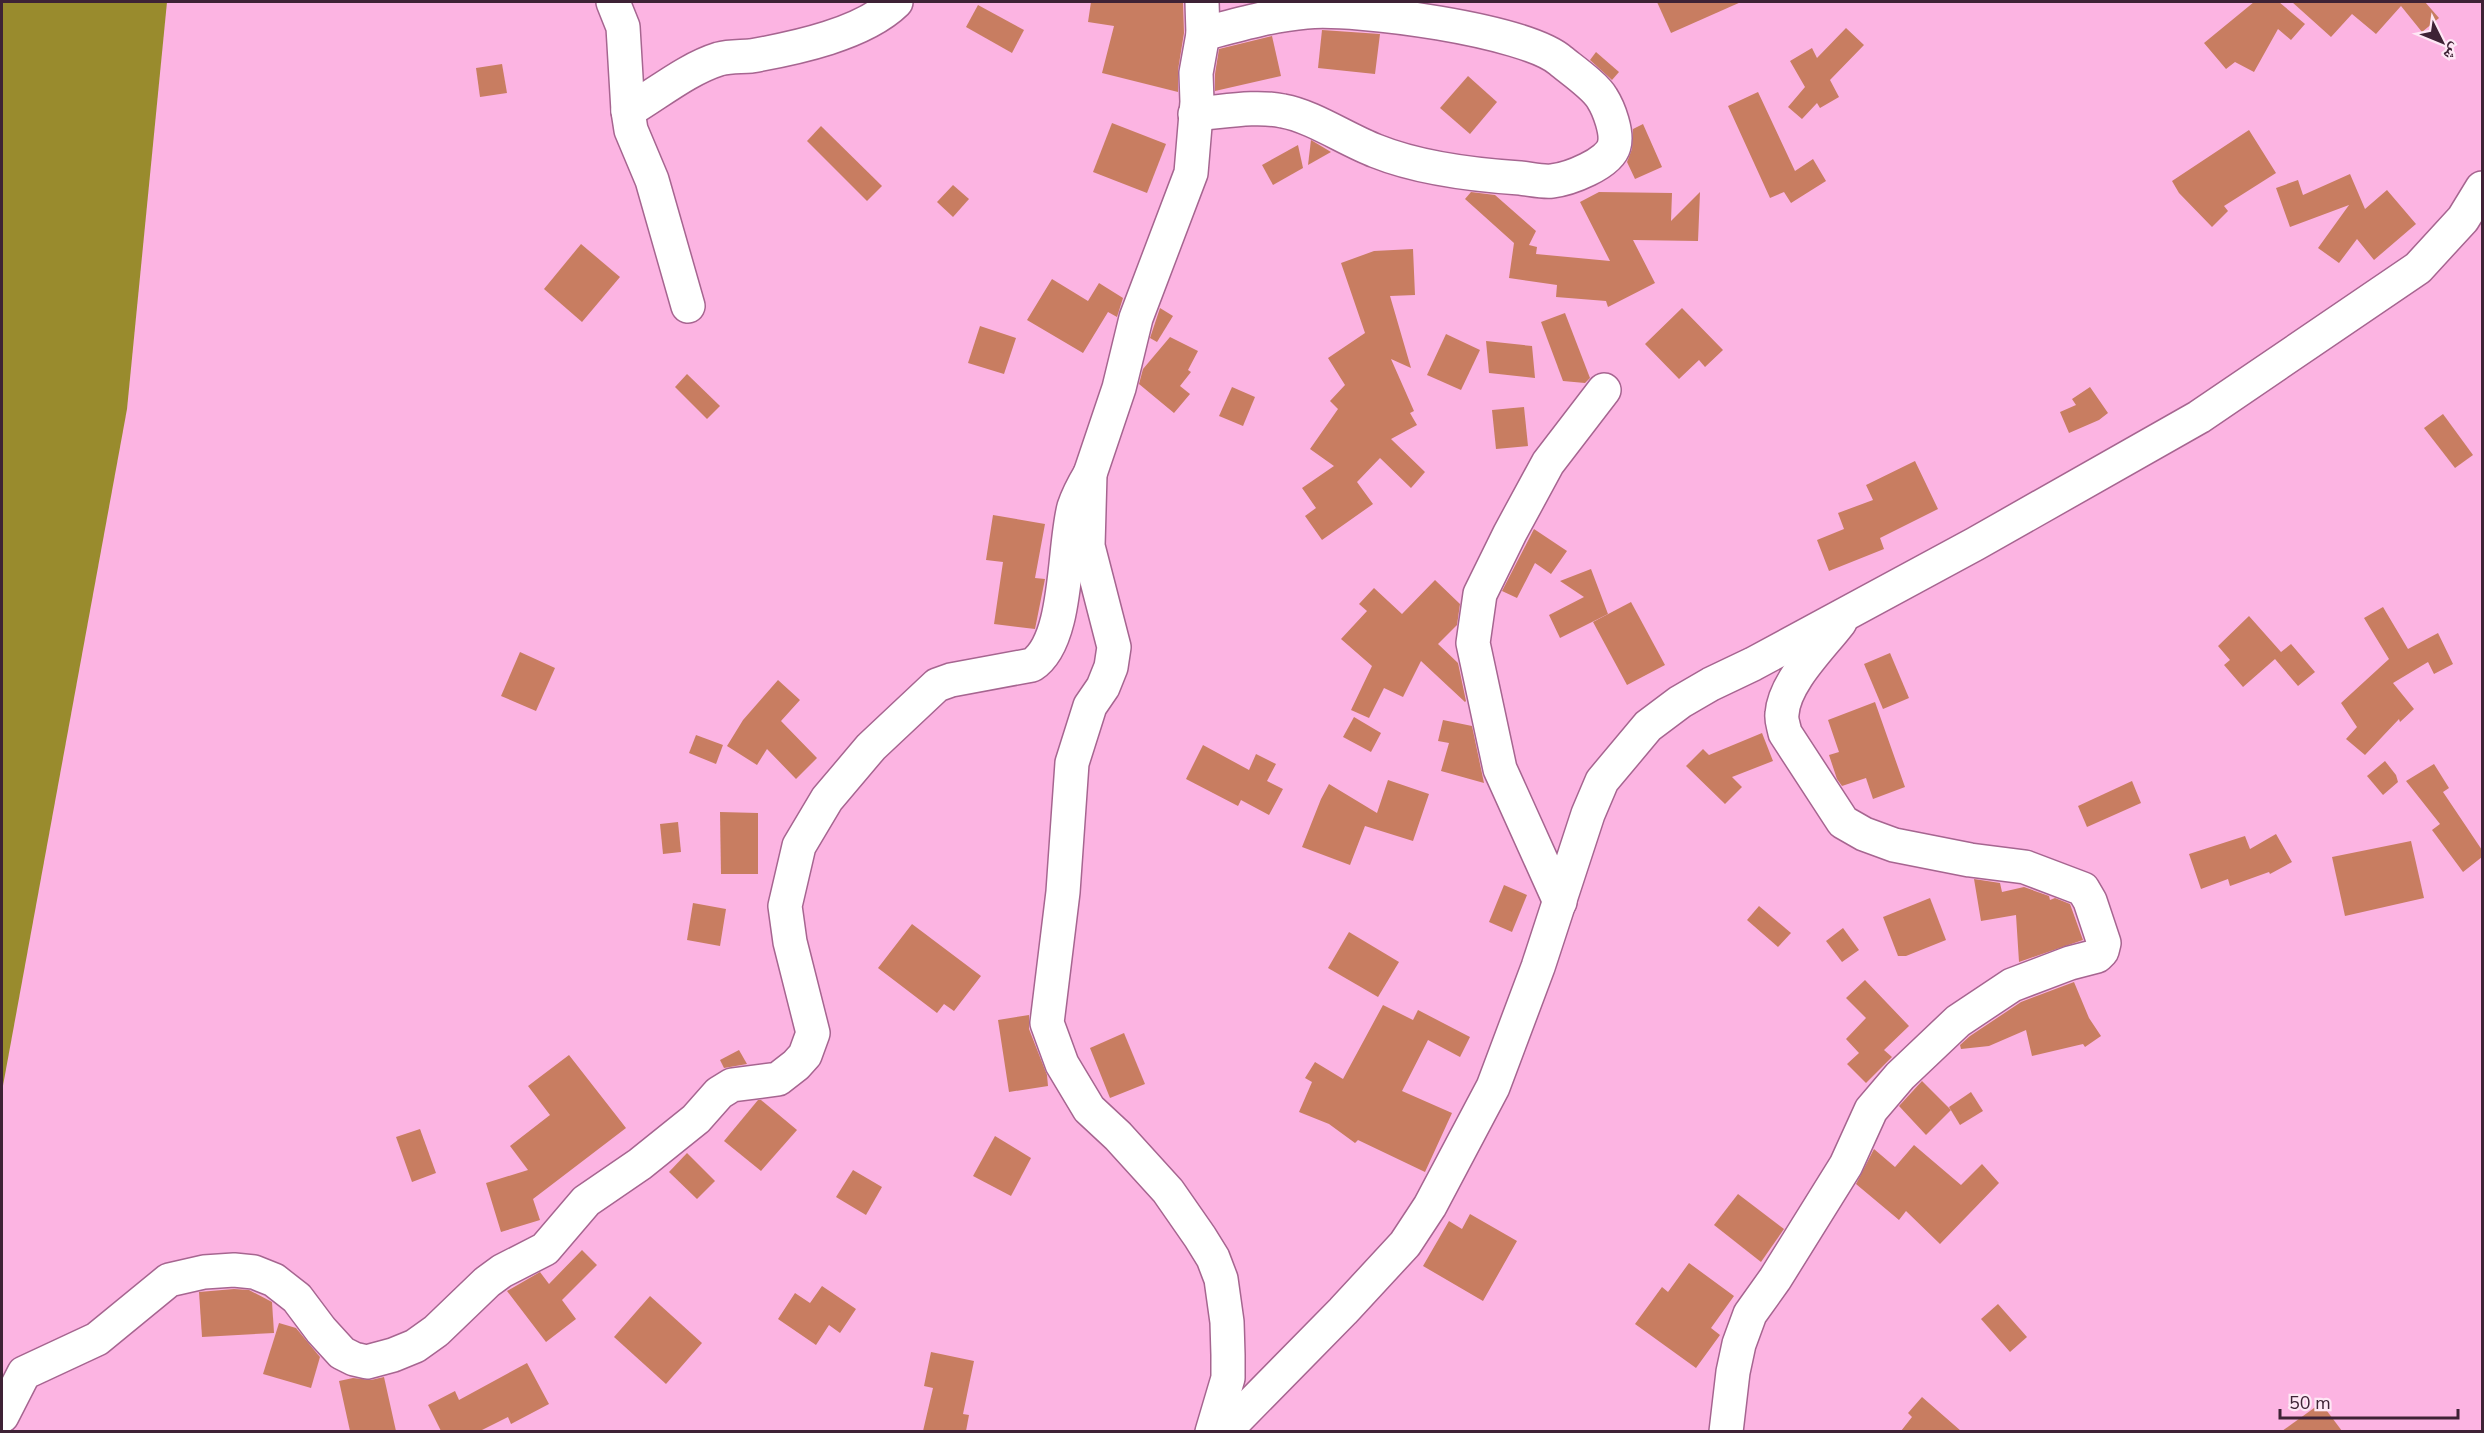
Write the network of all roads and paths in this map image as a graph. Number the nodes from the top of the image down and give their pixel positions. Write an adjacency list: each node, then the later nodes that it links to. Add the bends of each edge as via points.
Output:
1 (614, 2): 5 (street, via 623,27)
2 (896, 2): 5 (street, via 868,22 838,34 791,48 722,58 700,66)
3 (1202, 2): 4 (street)
4 (1203, 34): 6 (street, via 1196,73); 6 (street, via 1266,17 1347,10 1526,42 1556,56 1602,96 1614,129 1615,146 1607,158 1578,174 1552,181 1443,169 1378,152 1284,111)
5 (628, 111): 8 (street)
6 (1196, 114): 10 (street, via 1191,172 1136,318 1119,388)
7 (2482, 188): 11 (street, via 2463,219 2418,268 2199,417)
8 (688, 306)
9 (1604, 390): 12 (street, via 1548,463 1510,533 1480,594 1473,643 1500,769)
10 (1090, 474): 13 (street, via 1074,508 1055,629 1041,659 1032,665 937,686 872,747 827,799 799,846 785,906 813,1033 805,1055 796,1065 778,1078 732,1085 719,1093 696,1119 586,1200 545,1250 487,1282 436,1332 415,1346 366,1362 354,1359 342,1353 297,1298 274,1280 254,1272 204,1272 170,1280 97,1339 24,1373); 14 (street, via 1088,546 1114,647 1111,667 1089,706 1072,764 1063,892 1047,1023 1062,1064 1089,1109 1168,1191 1213,1258 1221,1279 1227,1322 1228,1378)
11 (1849, 611): 12 (street, via 1680,702 1648,726 1602,781); 16 (street, via 1793,681 1781,716 1785,733 1843,822 1894,845 2025,867 2083,889 2091,901 2104,943 2097,956 2012,985 1958,1022 1900,1076 1871,1110 1846,1165 1750,1314 1733,1372)
12 (1560, 902): 15 (street, via 1493,1086 1430,1206 1397,1252 1343,1311)
13 (2, 1416)
14 (1212, 1431)
15 (1224, 1431)
16 (1726, 1431)

